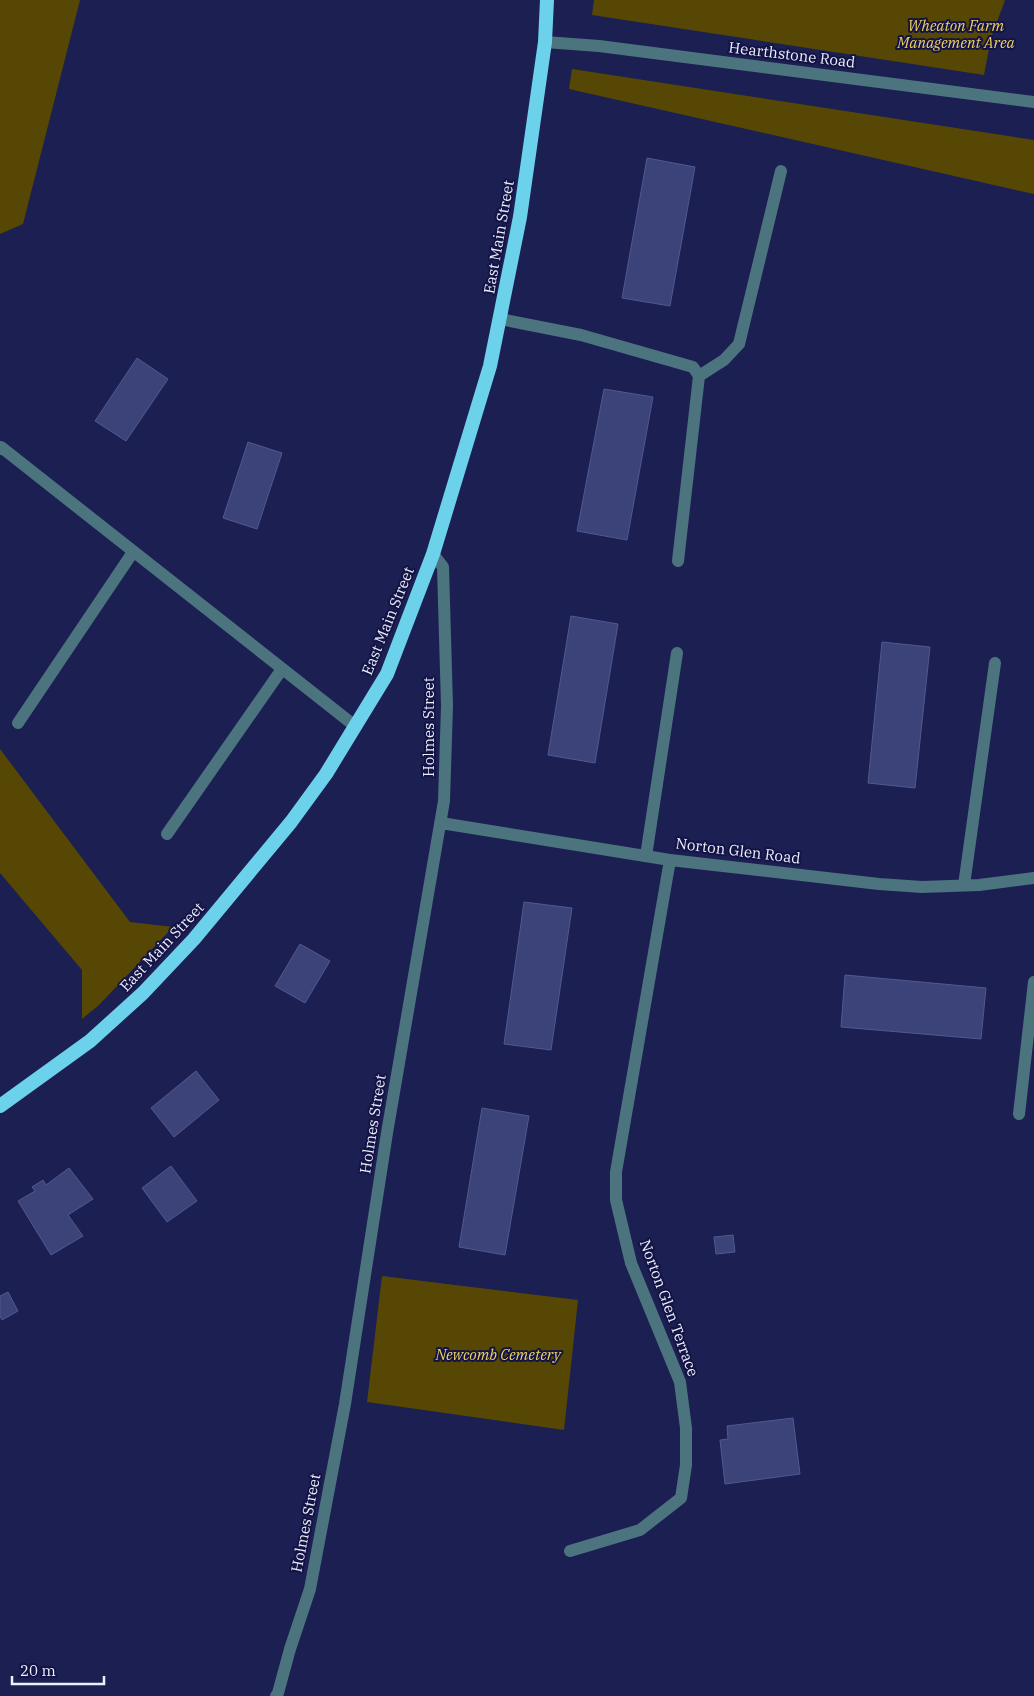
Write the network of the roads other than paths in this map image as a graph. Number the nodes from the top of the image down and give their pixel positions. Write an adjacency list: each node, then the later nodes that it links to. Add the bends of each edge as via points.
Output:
1 (547, 0): 2 (highway, East Main Street)
2 (545, 42): 3 (street, Hearthstone Road, via 599,46); 5 (highway, East Main Street, via 520,217)
3 (1034, 102)
4 (781, 171): 6 (street, via 739,344 724,360)
5 (500, 319): 6 (street, via 590,337 693,367); 9 (highway, East Main Street, via 490,366)
6 (699, 376): 10 (street)
7 (0, 448): 8 (street)
8 (133, 552): 13 (street); 14 (street)
9 (433, 554): 15 (highway, East Main Street, via 386,674); 16 (street, Holmes Street, via 443,567 444,594 447,706)
10 (678, 561)
11 (677, 653): 18 (street)
12 (995, 663): 21 (street)
13 (282, 669): 15 (street); 17 (street)
14 (18, 723)
15 (355, 726): 23 (highway, East Main Street, via 291,822 194,939 143,993 90,1041)
16 (441, 823): 18 (street, Norton Glen Road); 26 (street, Holmes Street, via 344,1414 310,1589)
17 (167, 834)
18 (646, 856): 19 (street, Norton Glen Road)
19 (670, 860): 21 (street, Norton Glen Road, via 879,884); 25 (street, Norton Glen Terrace, via 616,1172 616,1200 632,1263 680,1382 686,1428 686,1465 681,1498 640,1530)
20 (1034, 878): 21 (street, Norton Glen Road)
21 (964, 885)
22 (1034, 982): 24 (street)
23 (0, 1106)
24 (1020, 1114)
25 (570, 1551)
26 (276, 1696)

